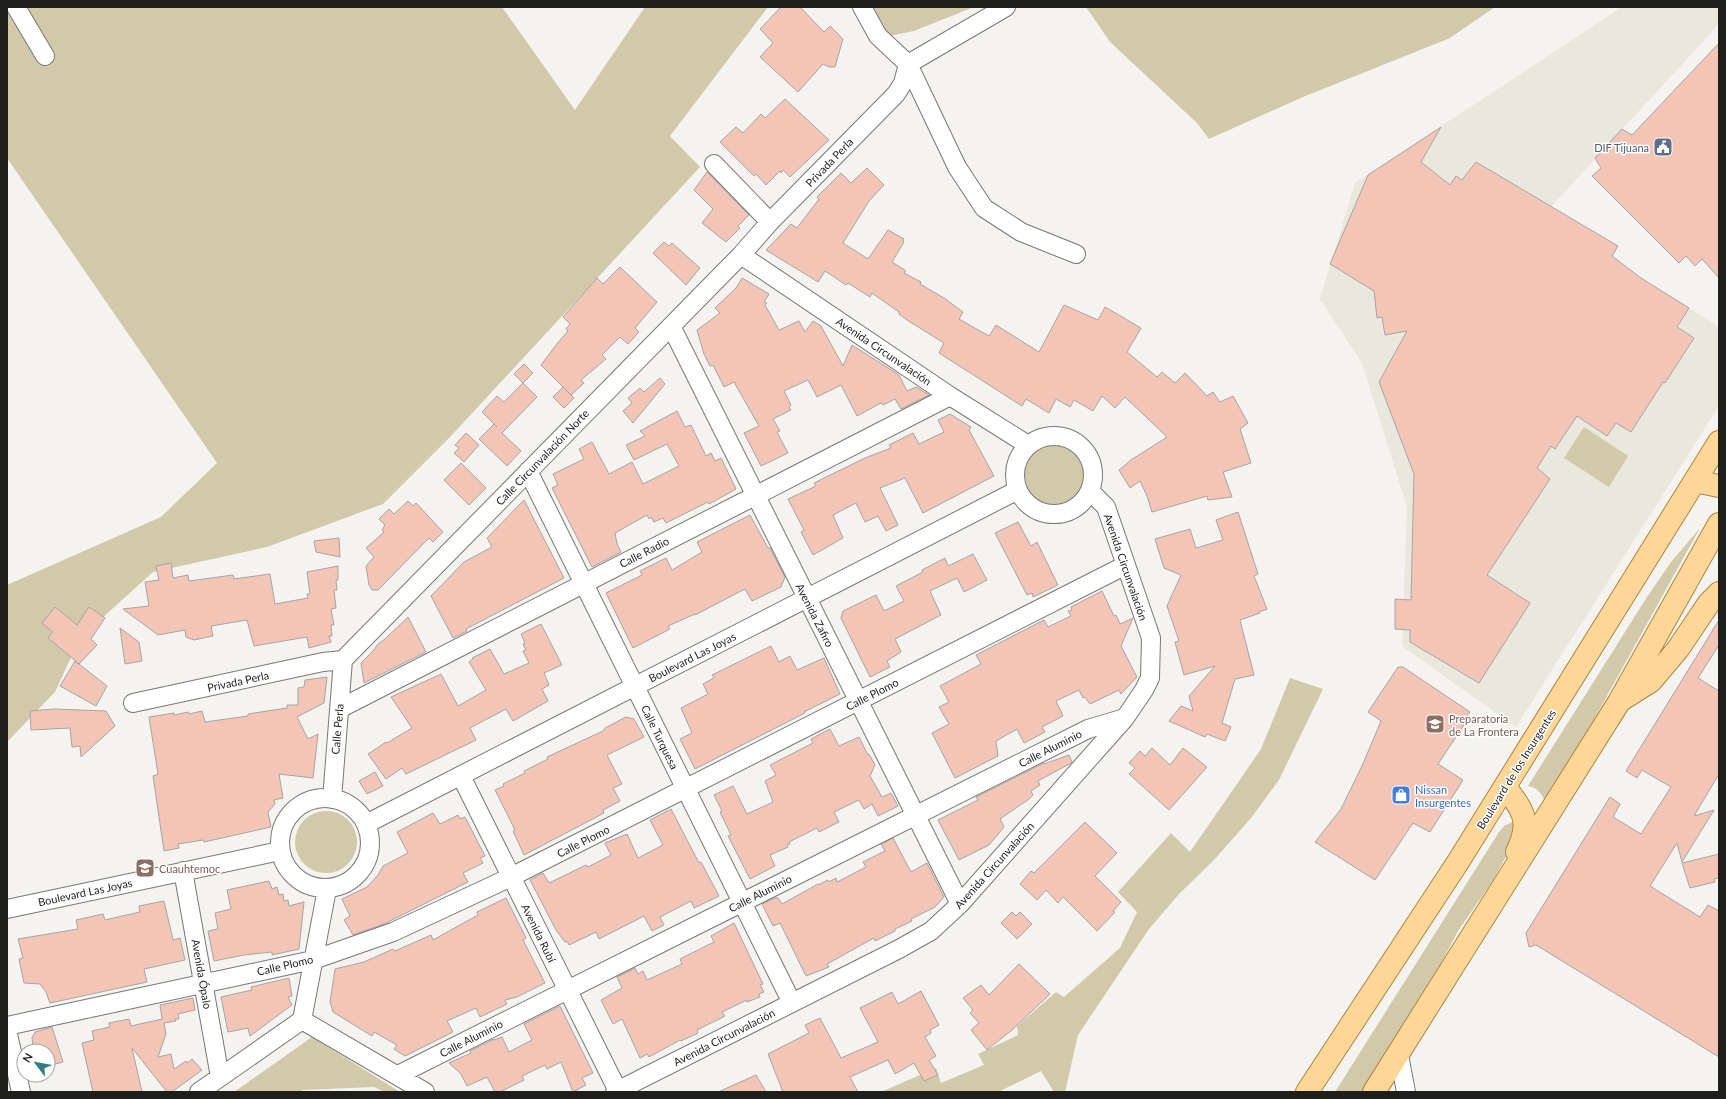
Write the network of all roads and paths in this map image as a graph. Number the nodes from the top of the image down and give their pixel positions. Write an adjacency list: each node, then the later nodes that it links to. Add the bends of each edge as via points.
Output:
1 (16, 7): 4 (street)
2 (862, 7): 5 (street, via 878,36)
3 (1006, 7): 5 (street)
4 (45, 56)
5 (908, 64): 7 (street, Privada Perla, via 903,83 896,94); 8 (street, via 957,167 984,208 1021,232)
6 (714, 164): 7 (street)
7 (770, 222): 9 (street, Privada Perla)
8 (1076, 254)
9 (741, 255): 10 (street, Calle Circunvalación Norte); 11 (street, Avenida Circunvalación)
10 (671, 326): 14 (street, Calle Circunvalación Norte); 19 (street, Avenida Zafiro)
11 (950, 396): 13 (street, Avenida Circunvalación); 19 (street, Calle Radio)
12 (1719, 442): 15 (main road, Boulevard de los Insurgentes)
13 (1028, 445): 17 (street, via 1016,466); 18 (street, via 1050,436 1062,436 1078,443 1089,456 1093,468 1094,480)
14 (528, 471): 22 (street, Calle Turquesa); 25 (street, Calle Circunvalación Norte)
15 (1695, 481): 16 (main road); 34 (main road, Boulevard de los Insurgentes)
16 (1719, 486)
17 (1018, 490): 18 (street, via 1025,501 1047,514 1073,510 1083,502); 24 (street, Boulevard Las Joyas)
18 (1090, 491): 21 (street, Avenida Circunvalación, via 1106,507)
19 (755, 495): 22 (street, Calle Radio); 24 (street, Avenida Zafiro)
20 (1719, 524): 28 (main road)
21 (1126, 565): 27 (street, Calle Plomo); 31 (street, Avenida Circunvalación, via 1151,638 1151,665 1150,678)
22 (584, 583): 26 (street, Calle Turquesa); 30 (street, Calle Radio)
23 (1719, 593): 28 (main road, via 1651,681)
24 (807, 598): 26 (street, Boulevard Las Joyas); 27 (street, Avenida Zafiro)
25 (343, 660): 29 (street, Privada Perla, via 323,662); 30 (street, Calle Perla)
26 (635, 686): 32 (street, Boulevard Las Joyas); 33 (street, Calle Turquesa)
27 (858, 701): 33 (street, Calle Plomo); 36 (street, Avenida Zafiro)
28 (1619, 702): 44 (main road)
29 (133, 703)
30 (339, 709): 35 (street, Calle Perla)
31 (1125, 718): 36 (street, Calle Aluminio, via 1088,729); 43 (street, Avenida Circunvalación)
32 (461, 776): 37 (street, Boulevard Las Joyas); 40 (street, Avenida Rubí)
33 (686, 788): 40 (street, Calle Plomo); 42 (street, Calle Turquesa)
34 (1506, 788): 44 (main road, via 1518,803 1524,817 1524,838); 60 (main road, Boulevard de los Insurgentes)
35 (332, 799): 37 (street, via 351,806); 38 (street, via 309,801 292,813 282,830)
36 (916, 815): 42 (street, Calle Aluminio); 43 (street, Avenida Zafiro)
37 (366, 824): 41 (street, via 369,853 363,867 354,878 341,885)
38 (280, 851): 39 (street, Boulevard Las Joyas); 41 (street, via 286,866 296,879 311,886)
39 (183, 871): 45 (street, Boulevard Las Joyas); 47 (street, Avenida Ópalo)
40 (511, 877): 46 (street, Calle Plomo, via 393,932); 48 (street, Avenida Rubí)
41 (327, 888): 46 (street)
42 (742, 902): 48 (street, Calle Aluminio); 49 (street, Calle Turquesa)
43 (960, 904): 49 (street, Avenida Circunvalación, via 931,931)
44 (1490, 908): 53 (main road)
45 (7, 909)
46 (313, 960): 47 (street, Calle Plomo); 50 (street)
47 (203, 984): 51 (street, Calle Plomo); 55 (street, Avenida Ópalo)
48 (567, 990): 54 (street, Calle Aluminio); 57 (street, Avenida Rubí)
49 (792, 1003): 57 (street, Avenida Circunvalación)
50 (302, 1020): 54 (street); 55 (street)
51 (7, 1026)
52 (7, 1030): 58 (street)
53 (1398, 1055): 61 (main road); 62 (street)
54 (398, 1075): 56 (street)
55 (220, 1078): 59 (street)
56 (415, 1089)
57 (617, 1091)
58 (21, 1092)
59 (199, 1092)
60 (1307, 1092)
61 (1374, 1092)
62 (1406, 1092)

